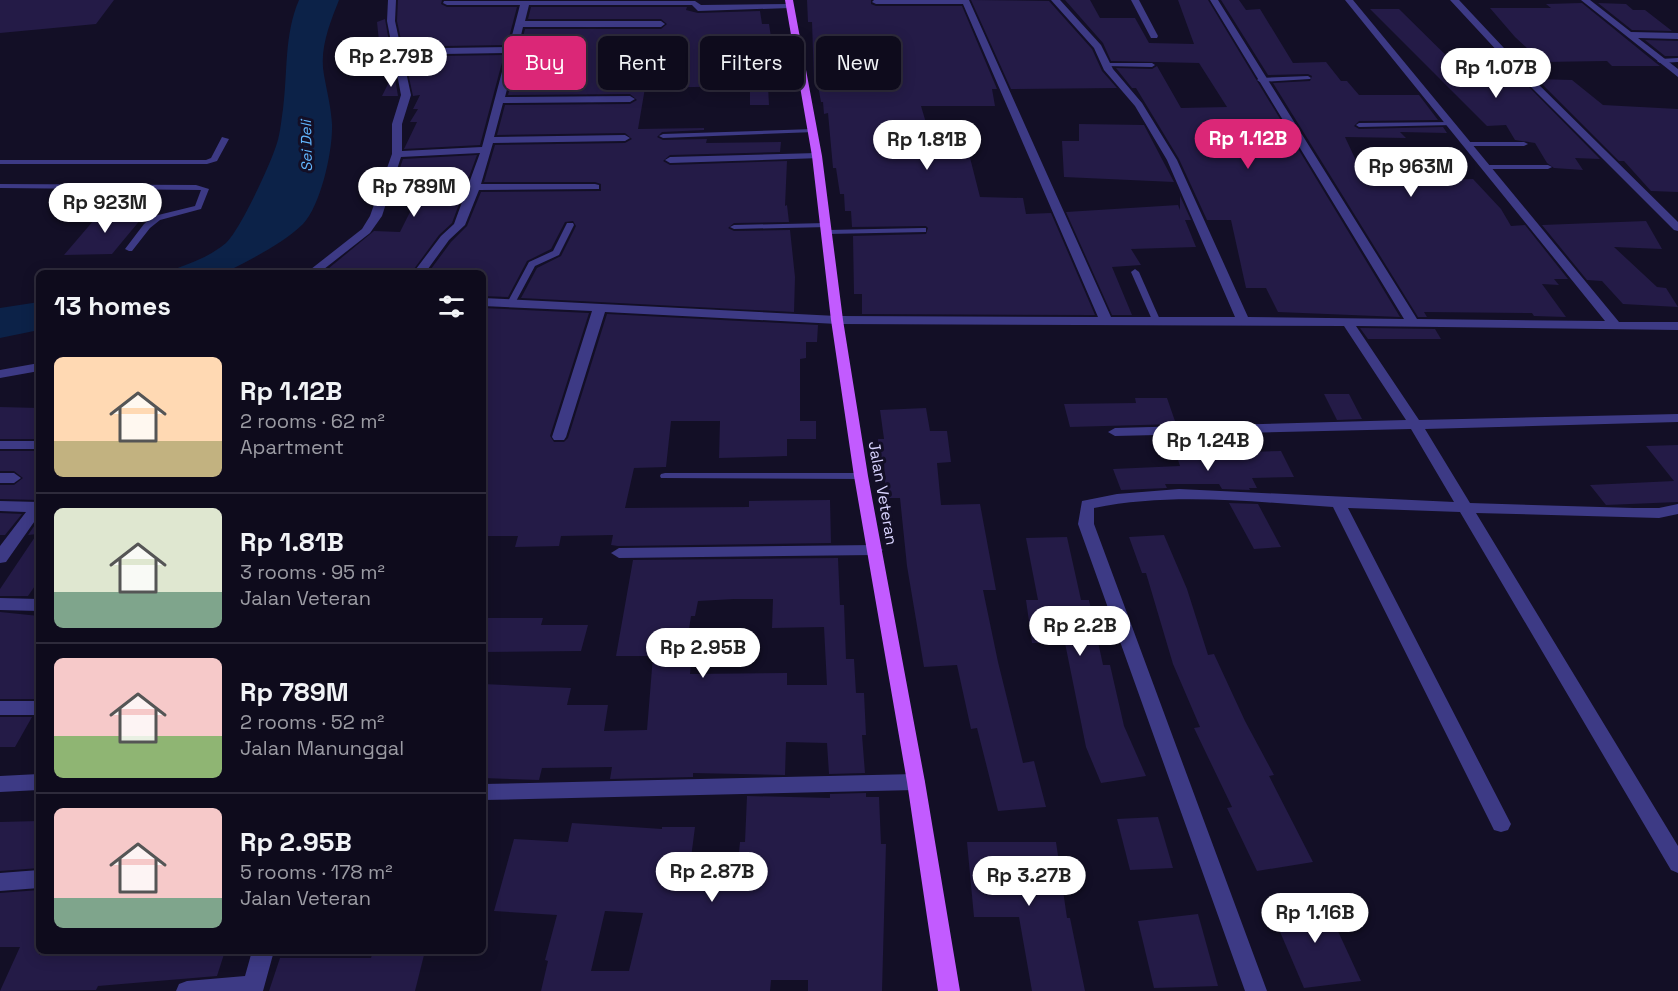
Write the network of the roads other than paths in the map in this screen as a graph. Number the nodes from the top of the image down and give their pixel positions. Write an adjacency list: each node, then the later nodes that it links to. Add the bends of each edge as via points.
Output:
1 (392, 0): 42 (street, via 391,21 406,95 398,124)
2 (1055, 0): 24 (street, via 1098,47)
3 (1135, 0): 18 (street)
4 (1214, 0): 28 (street)
5 (1349, 0): 33 (street)
6 (1454, 0): 54 (street)
7 (1585, 0): 15 (street)
8 (526, 1): 11 (street); 12 (street, via 694,3 698,8); 13 (street)
9 (966, 1): 10 (street); 64 (street)
10 (876, 2)
11 (447, 3)
12 (790, 3): 17 (main road, Jalan Veteran)
13 (521, 24): 14 (street); 16 (street)
14 (661, 24)
15 (1628, 34): 19 (street); 23 (street)
16 (518, 36)
17 (795, 36)
18 (1155, 36)
19 (1678, 36)
20 (443, 51): 21 (street)
21 (504, 53)
22 (1678, 60): 23 (lane)
23 (1660, 61): 26 (street)
24 (1107, 65): 25 (lane); 65 (street, via 1139,105 1172,160)
25 (1152, 65)
26 (1678, 74)
27 (1308, 78): 28 (lane)
28 (1260, 80): 68 (street)
29 (804, 83): 35 (main road, Jalan Veteran)
30 (504, 86): 32 (street)
31 (630, 99): 32 (street)
32 (500, 100): 41 (street)
33 (1452, 124): 34 (lane); 39 (street)
34 (1359, 125)
35 (813, 130): 36 (lane); 43 (main road, Jalan Veteran)
36 (663, 136)
37 (625, 138): 41 (street)
38 (225, 139): 45 (lane, via 214,159 207,162)
39 (1469, 144): 40 (lane); 46 (street)
40 (1524, 144)
41 (487, 145): 42 (street); 50 (street)
42 (397, 154): 57 (street, via 376,216 366,231)
43 (817, 156): 44 (street); 53 (main road, Jalan Veteran)
44 (670, 160)
45 (0, 162)
46 (1486, 167): 47 (lane); 69 (street)
47 (1548, 167)
48 (0, 186): 56 (lane, via 203,188 205,193 194,209 152,222)
49 (595, 187): 50 (street)
50 (473, 188): 58 (street, via 459,225)
51 (570, 225): 61 (lane, via 556,253 532,264)
52 (734, 227): 53 (lane)
53 (826, 228): 55 (lane); 63 (main road, Jalan Veteran)
54 (1678, 228)
55 (923, 230)
56 (129, 249)
57 (316, 270)
58 (422, 270)
59 (1135, 272): 66 (lane)
60 (486, 302): 61 (street)
61 (511, 303): 62 (street)
62 (600, 308): 63 (street); 76 (street)
63 (837, 320): 64 (street); 79 (main road, Jalan Veteran)
64 (1106, 321): 66 (street)
65 (1243, 321): 66 (street); 67 (street)
66 (1157, 322)
67 (1348, 323): 68 (street); 74 (street)
68 (1413, 323): 69 (street)
69 (1615, 325): 70 (street)
70 (1678, 326)
71 (36, 368): 72 (street)
72 (0, 374)
73 (1678, 418): 74 (street)
74 (1414, 424): 75 (street); 84 (street)
75 (1115, 432)
76 (559, 437)
77 (0, 445): 78 (street)
78 (36, 445)
79 (861, 476): 80 (lane); 87 (main road, Jalan Veteran)
80 (665, 477)
81 (1338, 502): 84 (street); 98 (street); 106 (street, via 1174,495 1102,501 1087,505 1085,515)
82 (0, 507): 83 (street)
83 (36, 507)
84 (1465, 507): 85 (street, via 1634,513); 99 (street)
85 (1678, 509)
86 (36, 510): 89 (street)
87 (875, 550): 88 (street); 95 (main road, Jalan Veteran)
88 (619, 554)
89 (0, 558)
90 (0, 604): 91 (street)
91 (36, 605)
92 (0, 708): 93 (street)
93 (36, 708)
94 (36, 782): 96 (street)
95 (916, 782): 97 (street); 105 (main road, Jalan Veteran)
96 (0, 784)
97 (486, 792)
98 (1501, 824)
99 (1678, 864)
100 (36, 879): 101 (street)
101 (0, 882)
102 (262, 954): 103 (street)
103 (253, 988): 104 (street)
104 (187, 991)
105 (948, 991)
106 (1256, 991)

